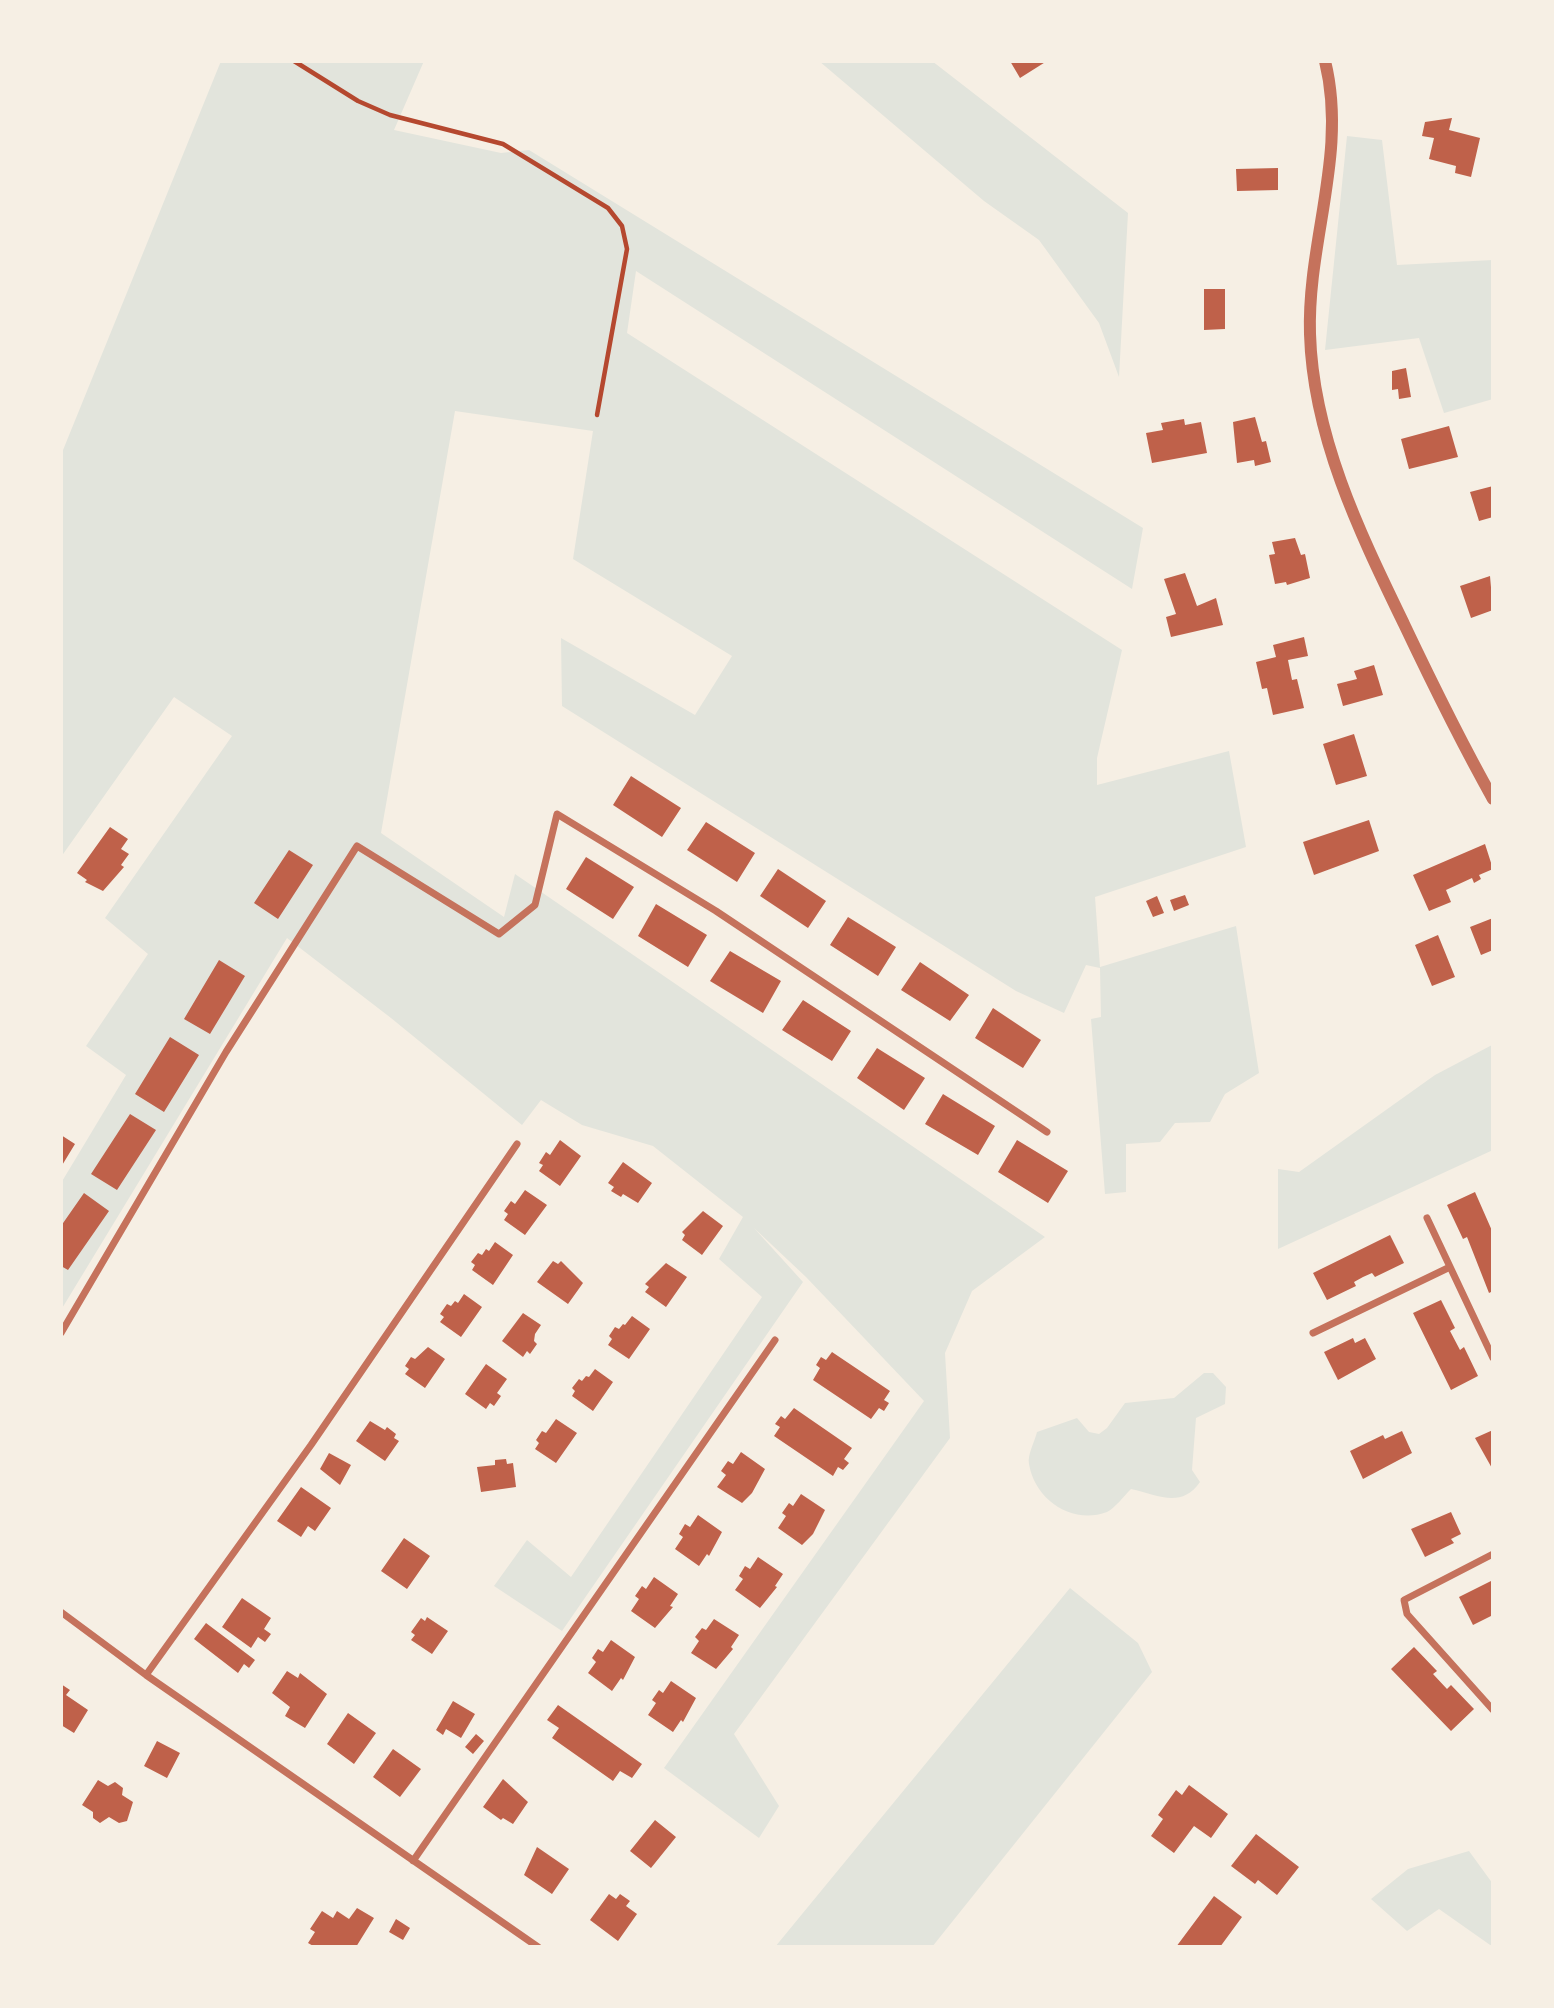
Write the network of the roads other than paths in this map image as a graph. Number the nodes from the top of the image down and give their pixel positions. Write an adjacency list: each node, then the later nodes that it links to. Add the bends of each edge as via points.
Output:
1 (1325, 61): 2 (street, via 1334,107 1333,145 1310,318 1319,407 1341,481 1384,583)
2 (1493, 799)
3 (1047, 1132): 7 (street, via 716,911 557,814 535,905 499,934 357,846 226,1052)
4 (517, 1144): 13 (street)
5 (1427, 1218): 6 (street)
6 (1450, 1267): 8 (street); 10 (street)
7 (61, 1333)
8 (1313, 1333)
9 (775, 1340): 15 (street)
10 (1493, 1359)
11 (1493, 1555): 14 (street, via 1404,1601 1407,1614)
12 (61, 1612): 13 (street)
13 (146, 1675): 15 (street)
14 (1493, 1710)
15 (413, 1861): 16 (street)
16 (538, 1947)

